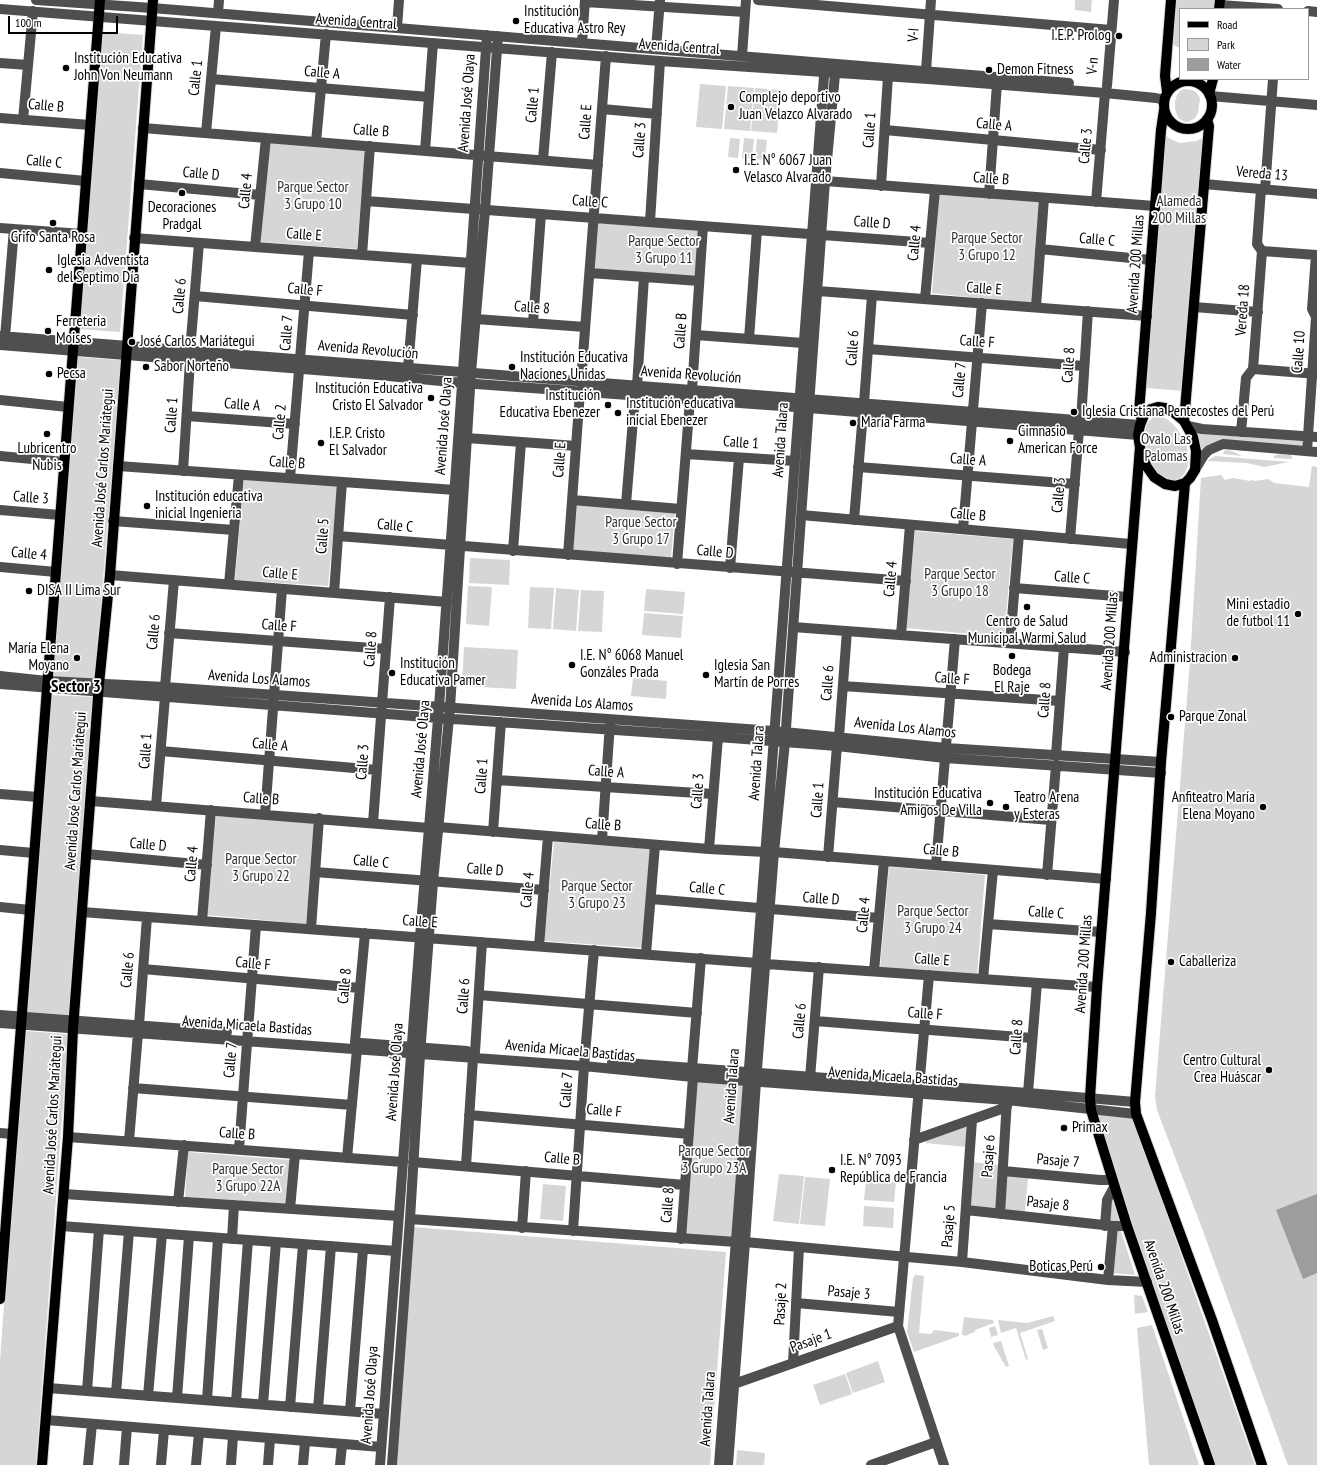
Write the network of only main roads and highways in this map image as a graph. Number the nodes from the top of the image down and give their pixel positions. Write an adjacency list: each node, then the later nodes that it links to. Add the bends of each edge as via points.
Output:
1 (1171, 0): 6 (main road, Avenida 200 Millas)
2 (100, 2): 12 (main road, via 12,1134)
3 (152, 4): 15 (main road, Avenida José Carlos Mariátegui, via 110,575 73,1025 64,1194)
4 (1213, 80): 5 (main road)
5 (1210, 95): 6 (main road, via 1200,85 1188,81 1175,85); 7 (main road, via 1212,107)
6 (1165, 99): 7 (main road, via 1168,119 1172,124 1184,129 1197,128); 8 (main road, Avenida 200 Millas, via 1139,412)
7 (1207, 119): 9 (main road, via 1209,126)
8 (1141, 422): 9 (main road, via 1145,413 1158,407 1173,412); 10 (main road, via 1138,435)
9 (1186, 424): 11 (main road, via 1193,437 1196,451 1195,470)
10 (1140, 447): 11 (main road, via 1147,467 1159,481 1175,486); 16 (main road, Avenida 200 Millas, via 1090,1098 1091,1110 1113,1184)
11 (1185, 483): 17 (main road, via 1135,1102 1136,1114)
12 (4, 1190): 13 (main road)
13 (2, 1243): 14 (main road)
14 (0, 1299)
15 (42, 1465)
16 (1210, 1465)
17 (1262, 1465)

